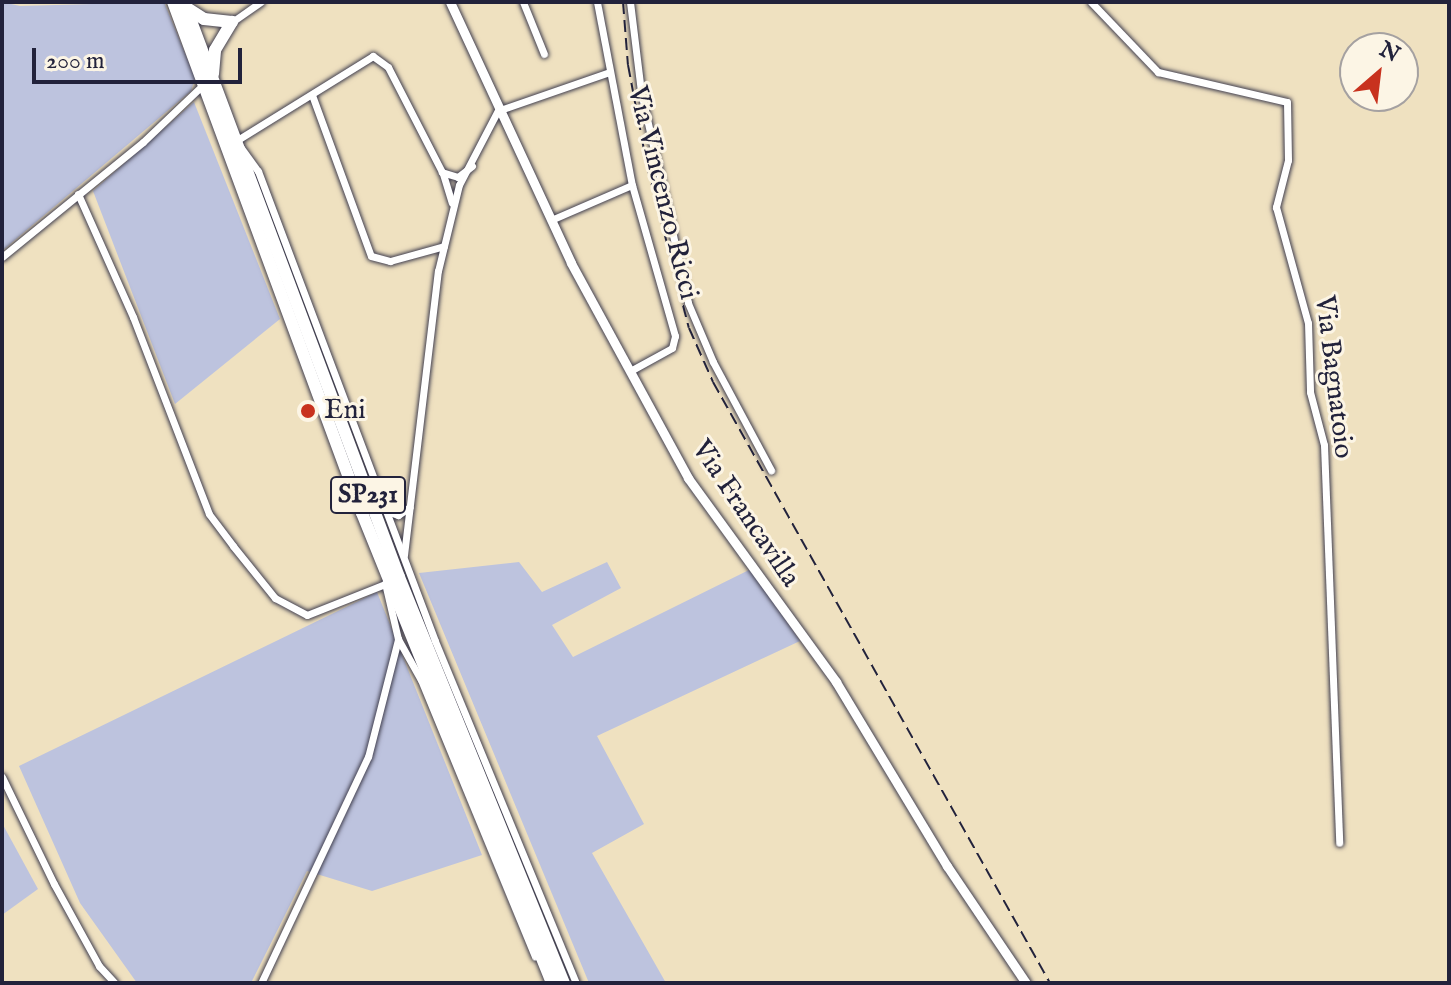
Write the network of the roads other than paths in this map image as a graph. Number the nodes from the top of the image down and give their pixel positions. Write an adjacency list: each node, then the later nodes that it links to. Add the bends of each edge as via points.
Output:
1 (261, 2): 8 (street)
2 (450, 2): 13 (street, Via Francavilla)
3 (523, 2): 9 (street)
4 (597, 2): 10 (street, Via Vincenzo Ricci)
5 (630, 2): 24 (street, via 641,92 688,303)
6 (1091, 2): 32 (street, Via Bagnatoio, via 1158,72 1287,102 1288,160 1276,207 1308,323 1310,392 1324,445)
7 (181, 3): 8 (highway, via 204,19); 11 (highway, SP231)
8 (232, 22): 11 (highway, via 215,50)
9 (544, 54)
10 (610, 72): 13 (street); 17 (street, Via Vincenzo Ricci)
11 (208, 82): 14 (highway, SP231); 18 (street); 27 (highway, SP231)
12 (312, 95): 14 (street); 16 (street, via 373,56 383,61); 21 (street, via 371,256 390,261)
13 (500, 109): 15 (street); 20 (street, Via Francavilla)
14 (236, 141): 26 (street, SP231, via 258,171); 36 (highway, SP231, via 407,598)
15 (472, 166): 16 (street, via 458,177); 19 (street)
16 (442, 172): 19 (street)
17 (632, 185): 20 (street); 23 (street, Via Vincenzo Ricci, via 675,343)
18 (78, 194): 22 (street); 29 (street, via 133,317 209,514 233,546 275,598 307,615)
19 (453, 210): 21 (street)
20 (551, 220): 23 (street, Via Francavilla)
21 (444, 246): 25 (street)
22 (2, 257)
23 (632, 370): 38 (street, Via Francavilla, via 688,478 836,682 947,866)
24 (771, 470)
25 (411, 505): 26 (street, via 398,515); 28 (street)
26 (384, 509): 28 (street, SP231)
27 (371, 536): 29 (street); 35 (highway, SP231)
28 (403, 556): 37 (street, SP231)
29 (385, 584): 30 (street)
30 (398, 639): 34 (street, via 368,757); 35 (street, via 421,680)
31 (2, 777): 33 (street, via 54,884 99,966)
32 (1339, 843)
33 (115, 983)
34 (261, 983)
35 (549, 983)
36 (564, 983)
37 (576, 983)
38 (1026, 983)

